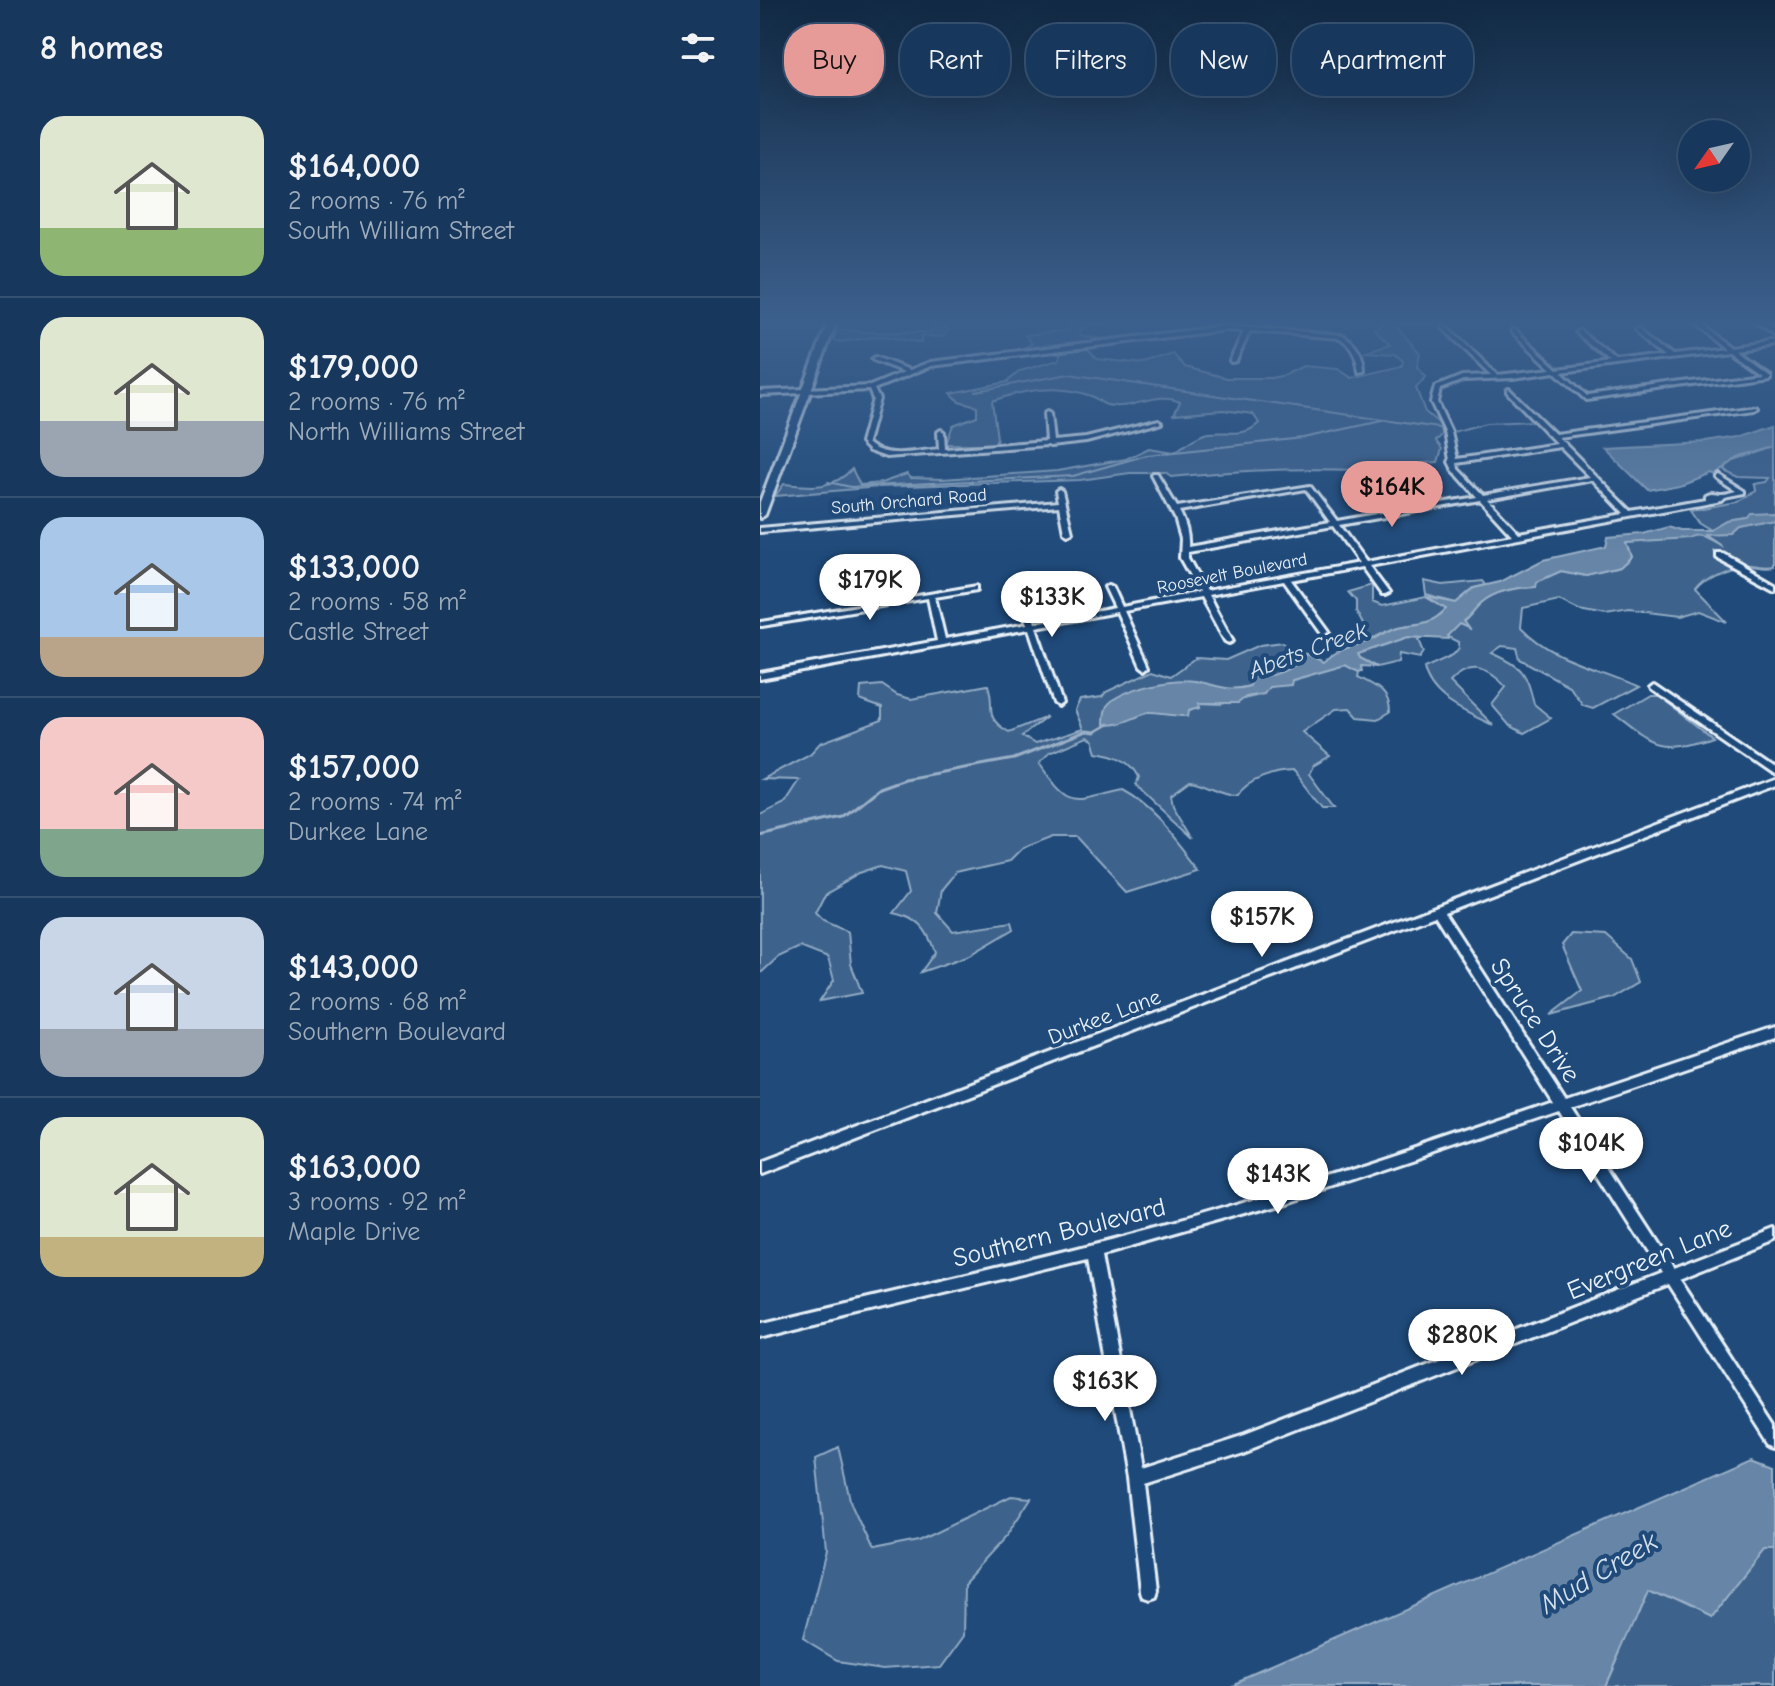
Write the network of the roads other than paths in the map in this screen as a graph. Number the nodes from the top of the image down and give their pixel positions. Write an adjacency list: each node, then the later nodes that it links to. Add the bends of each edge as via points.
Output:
1 (805, 399): 23 (main road)
2 (876, 399): 12 (street, via 866,447 895,456)
3 (1434, 399): 13 (street, via 1448,432)
4 (1517, 399): 9 (street)
5 (1754, 408): 9 (street)
6 (1047, 414): 10 (street)
7 (1159, 422): 10 (street)
8 (941, 432): 12 (street)
9 (1554, 436): 11 (street)
10 (1050, 444): 12 (street)
11 (1561, 445): 13 (street); 17 (street)
12 (942, 452)
13 (1452, 462): 19 (street)
14 (1376, 473): 22 (street)
15 (1156, 476): 21 (street)
16 (1718, 476): 24 (street, Roosevelt Boulevard, via 1743,492)
17 (1595, 478): 19 (street); 24 (street)
18 (1059, 491): 20 (street)
19 (1481, 498): 22 (street); 28 (street)
20 (1060, 504): 26 (street, South Orchard Road); 27 (street)
21 (1174, 510): 25 (street, via 1308,487); 29 (street)
22 (1408, 510): 25 (street)
23 (760, 515)
24 (1631, 515): 28 (street, Roosevelt Boulevard)
25 (1336, 524): 29 (street); 31 (street)
26 (760, 530)
27 (1068, 532)
28 (1517, 536): 31 (street, Roosevelt Boulevard)
29 (1185, 550): 39 (street, via 1184,558)
30 (1720, 555): 34 (street)
31 (1364, 565): 32 (street, Roosevelt Boulevard); 37 (street)
32 (1286, 579): 39 (street, Roosevelt Boulevard); 43 (street)
33 (1017, 583): 42 (street)
34 (1775, 586)
35 (1109, 587): 40 (street)
36 (974, 588): 38 (street)
37 (1385, 593)
38 (931, 595): 41 (street); 45 (street)
39 (1204, 595): 40 (street, Roosevelt Boulevard); 44 (street)
40 (1120, 610): 42 (street, Roosevelt Boulevard); 46 (street)
41 (762, 624)
42 (1031, 626): 45 (street, Roosevelt Boulevard); 49 (street)
43 (1325, 632)
44 (1229, 641)
45 (942, 643): 47 (street, Roosevelt Boulevard)
46 (1145, 666)
47 (760, 676)
48 (1652, 685): 50 (street)
49 (1058, 703)
50 (1775, 771)
51 (1775, 781): 52 (street, Durkee Lane)
52 (1438, 911): 54 (street, Spruce Drive); 55 (street, Durkee Lane)
53 (1775, 1032): 54 (street, Southern Boulevard)
54 (1561, 1102): 57 (street, Southern Boulevard, via 1217,1217); 58 (street, Spruce Drive)
55 (760, 1168)
56 (1775, 1235): 58 (street, Evergreen Lane)
57 (1094, 1252): 59 (street, Southern Boulevard); 61 (street)
58 (1669, 1277): 60 (street, Spruce Drive); 61 (street, Evergreen Lane, via 1244,1443)
59 (760, 1331)
60 (1775, 1439)
61 (1135, 1478): 62 (street)
62 (1148, 1591)

